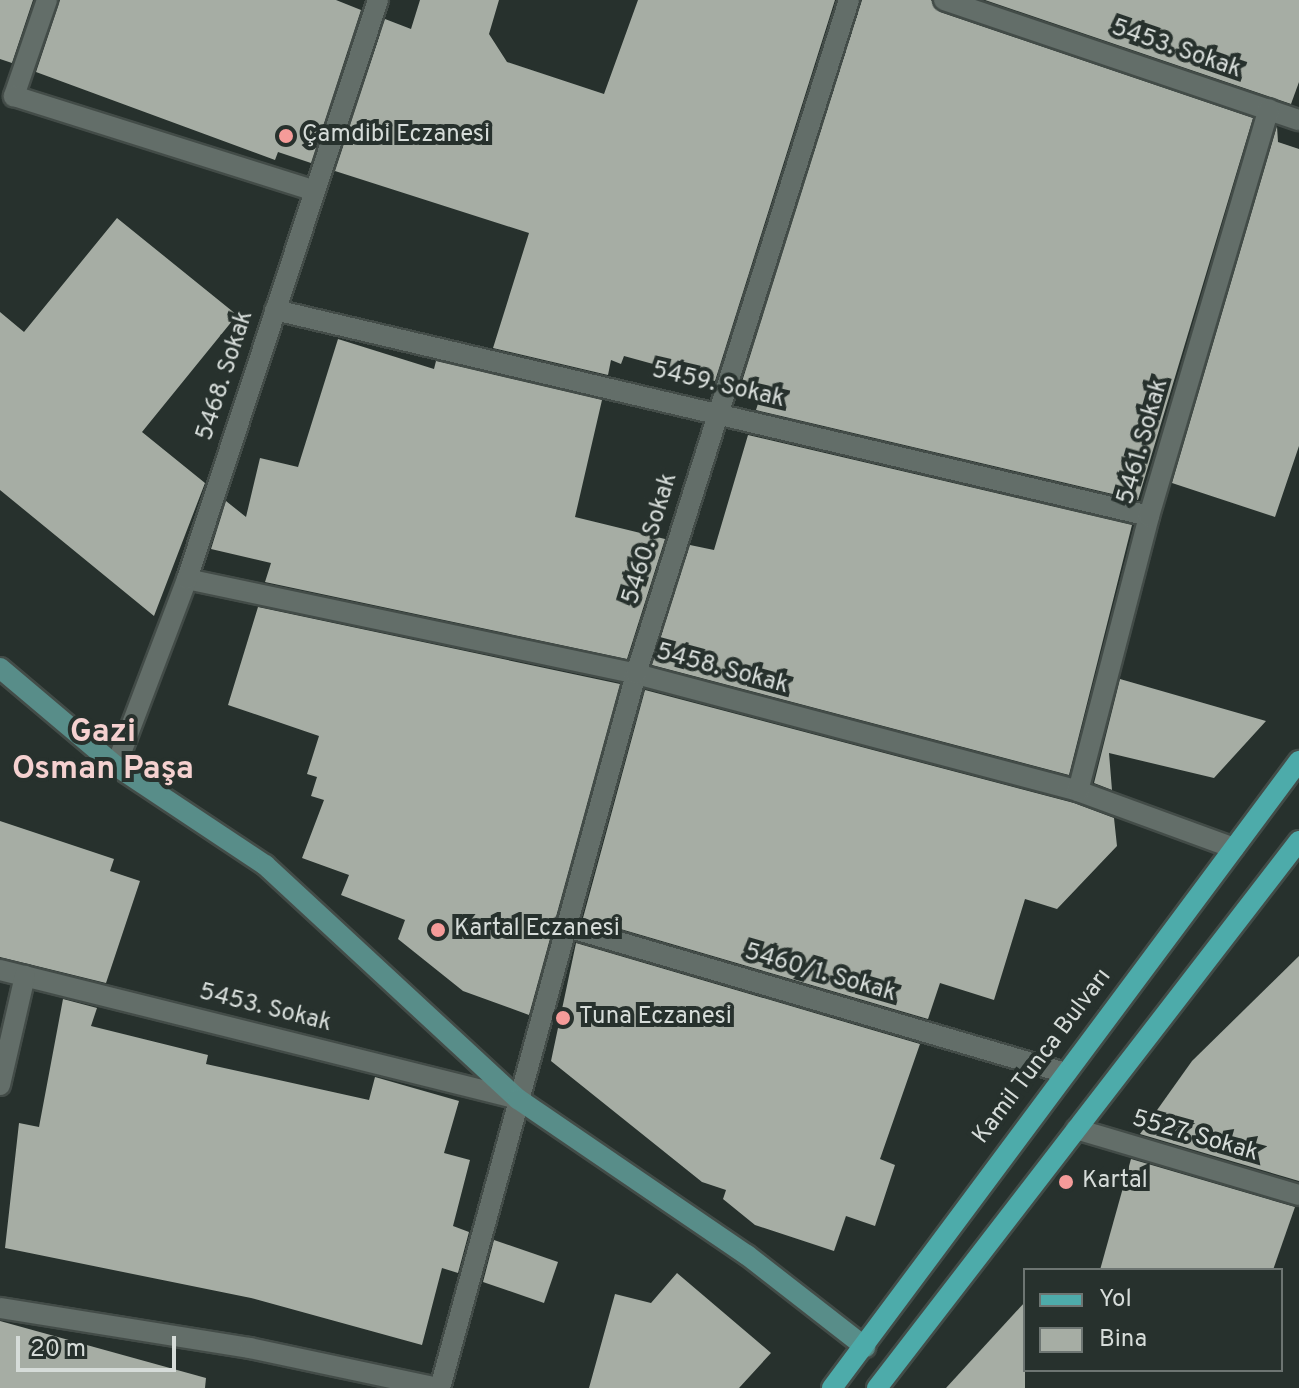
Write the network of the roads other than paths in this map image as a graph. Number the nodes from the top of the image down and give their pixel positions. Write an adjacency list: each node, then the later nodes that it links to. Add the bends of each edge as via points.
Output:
1 (47, 0): 7 (street, via 14,96)
2 (378, 0): 7 (street, 5468. Sokak)
3 (849, 0): 9 (street, 5460. Sokak)
4 (944, 0): 5 (street, 5453. Sokak)
5 (1269, 109): 6 (street, 5453. Sokak); 10 (street, 5461. Sokak)
6 (1299, 120)
7 (313, 190): 8 (street, 5468. Sokak)
8 (275, 310): 9 (street, 5459. Sokak); 11 (street, 5468. Sokak)
9 (718, 413): 10 (street, 5459. Sokak); 13 (street, 5460. Sokak)
10 (1149, 516): 16 (street, 5461. Sokak)
11 (187, 579): 13 (street, 5458. Sokak); 15 (street, 5468. Sokak)
12 (0, 668): 15 (street)
13 (636, 674): 16 (street, 5458. Sokak); 19 (street, 5460. Sokak)
14 (1299, 761): 18 (main road, Kamil Tunca Bulvarı)
15 (116, 766): 24 (street, via 265,865)
16 (1078, 791): 18 (street, 5458. Sokak)
17 (1299, 841): 25 (main road)
18 (1234, 848): 22 (main road, Kamil Tunca Bulvarı)
19 (564, 926): 22 (street, 5460/1. Sokak); 24 (street, 5460. Sokak)
20 (0, 970): 21 (street, 5453. Sokak)
21 (25, 976): 23 (street); 24 (street, 5453. Sokak)
22 (1062, 1072): 28 (main road, Kamil Tunca Bulvarı)
23 (0, 1085)
24 (518, 1099): 28 (street, via 747,1255); 29 (street, 5460. Sokak)
25 (1076, 1129): 26 (street, 5527. Sokak); 31 (main road)
26 (1299, 1195)
27 (0, 1308): 29 (street, via 250,1348)
28 (865, 1347): 30 (main road, Kamil Tunca Bulvarı)
29 (439, 1388)
30 (832, 1388)
31 (877, 1388)

